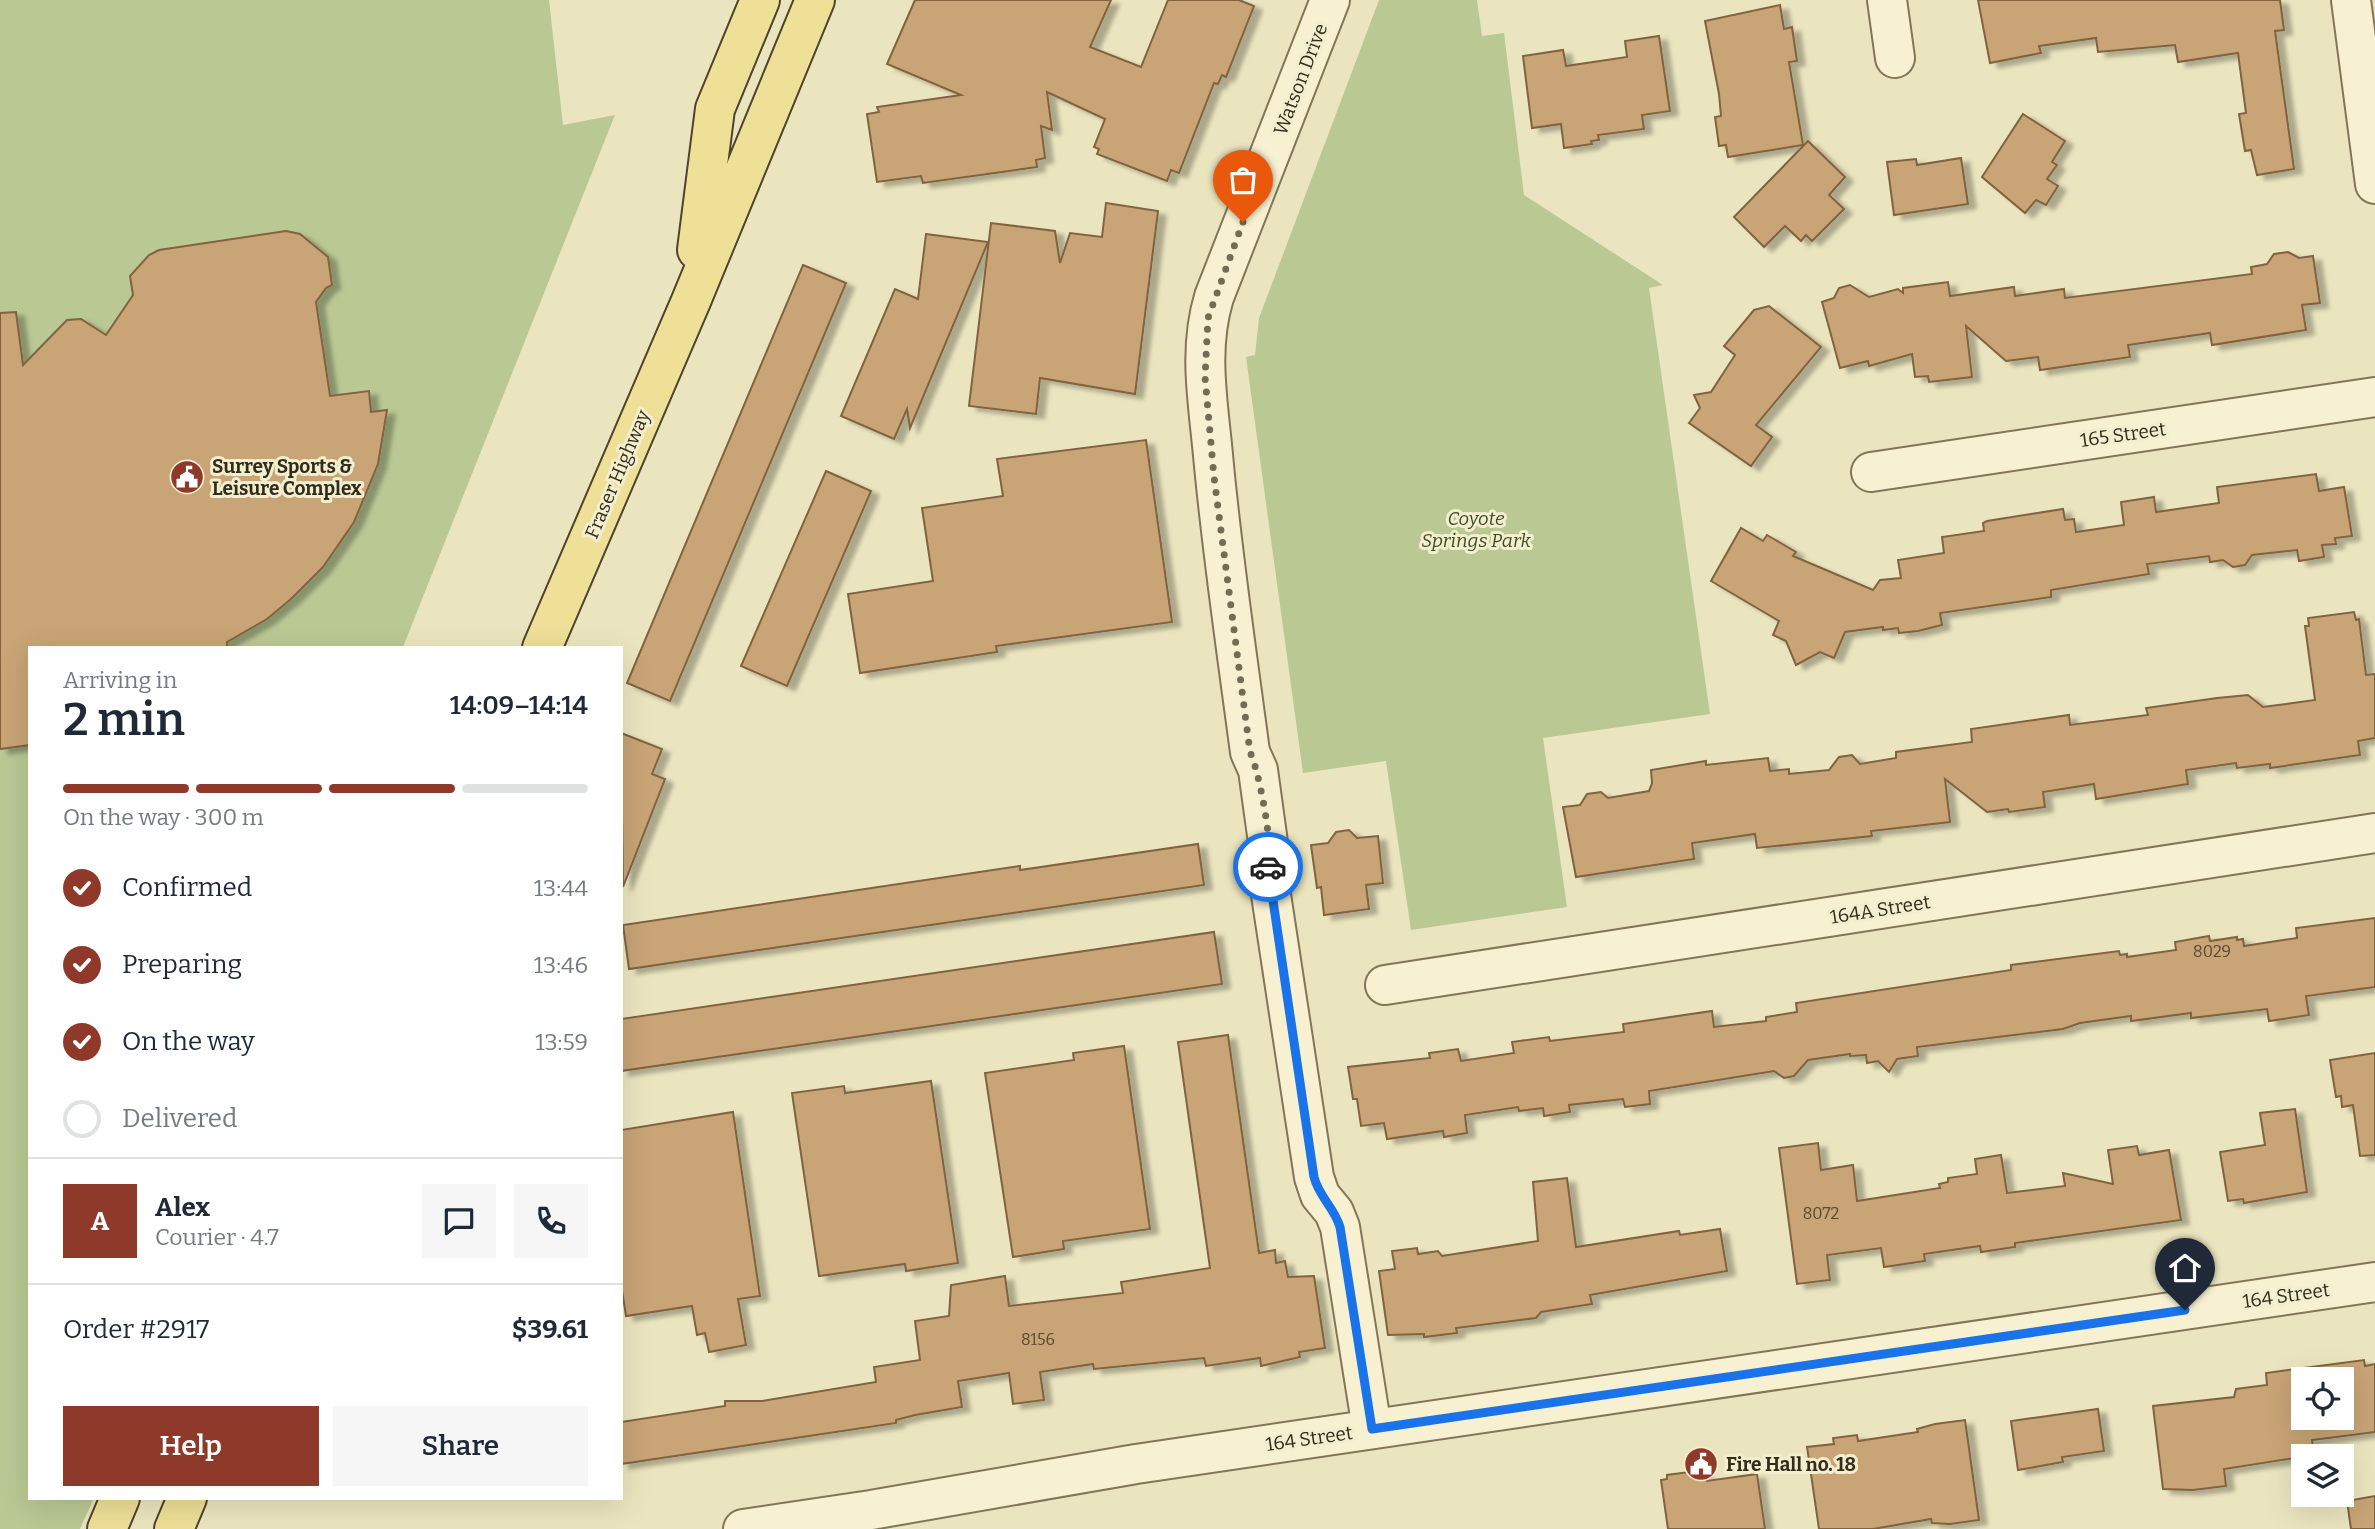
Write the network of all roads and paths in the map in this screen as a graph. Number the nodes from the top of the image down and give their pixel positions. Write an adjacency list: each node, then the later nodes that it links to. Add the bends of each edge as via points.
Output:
1 (760, 0): 8 (main road, Fraser Highway, via 715,109)
2 (815, 0): 8 (main road, Fraser Highway)
3 (1331, 0): 15 (street, Watson Drive, via 1214,296 1205,338 1205,386 1250,752 1260,781 1270,857 1268,875 1307,1139 1320,1195 1340,1227)
4 (1887, 0): 6 (street)
5 (2351, 0): 7 (street)
6 (1895, 58)
7 (2375, 184)
8 (691, 301): 11 (main road, Fraser Highway)
9 (2375, 397): 10 (street, 165 Street)
10 (1871, 472)
11 (543, 646)
12 (2375, 833): 13 (street, 164A Street)
13 (1385, 985)
14 (2375, 1282): 15 (street, 164 Street)
15 (1372, 1429): 22 (street, 164 Street)
16 (119, 1500): 19 (main road)
17 (188, 1500): 20 (main road)
18 (190, 1500): 21 (main road)
19 (107, 1529)
20 (174, 1529)
21 (197, 1529)
22 (743, 1529)

